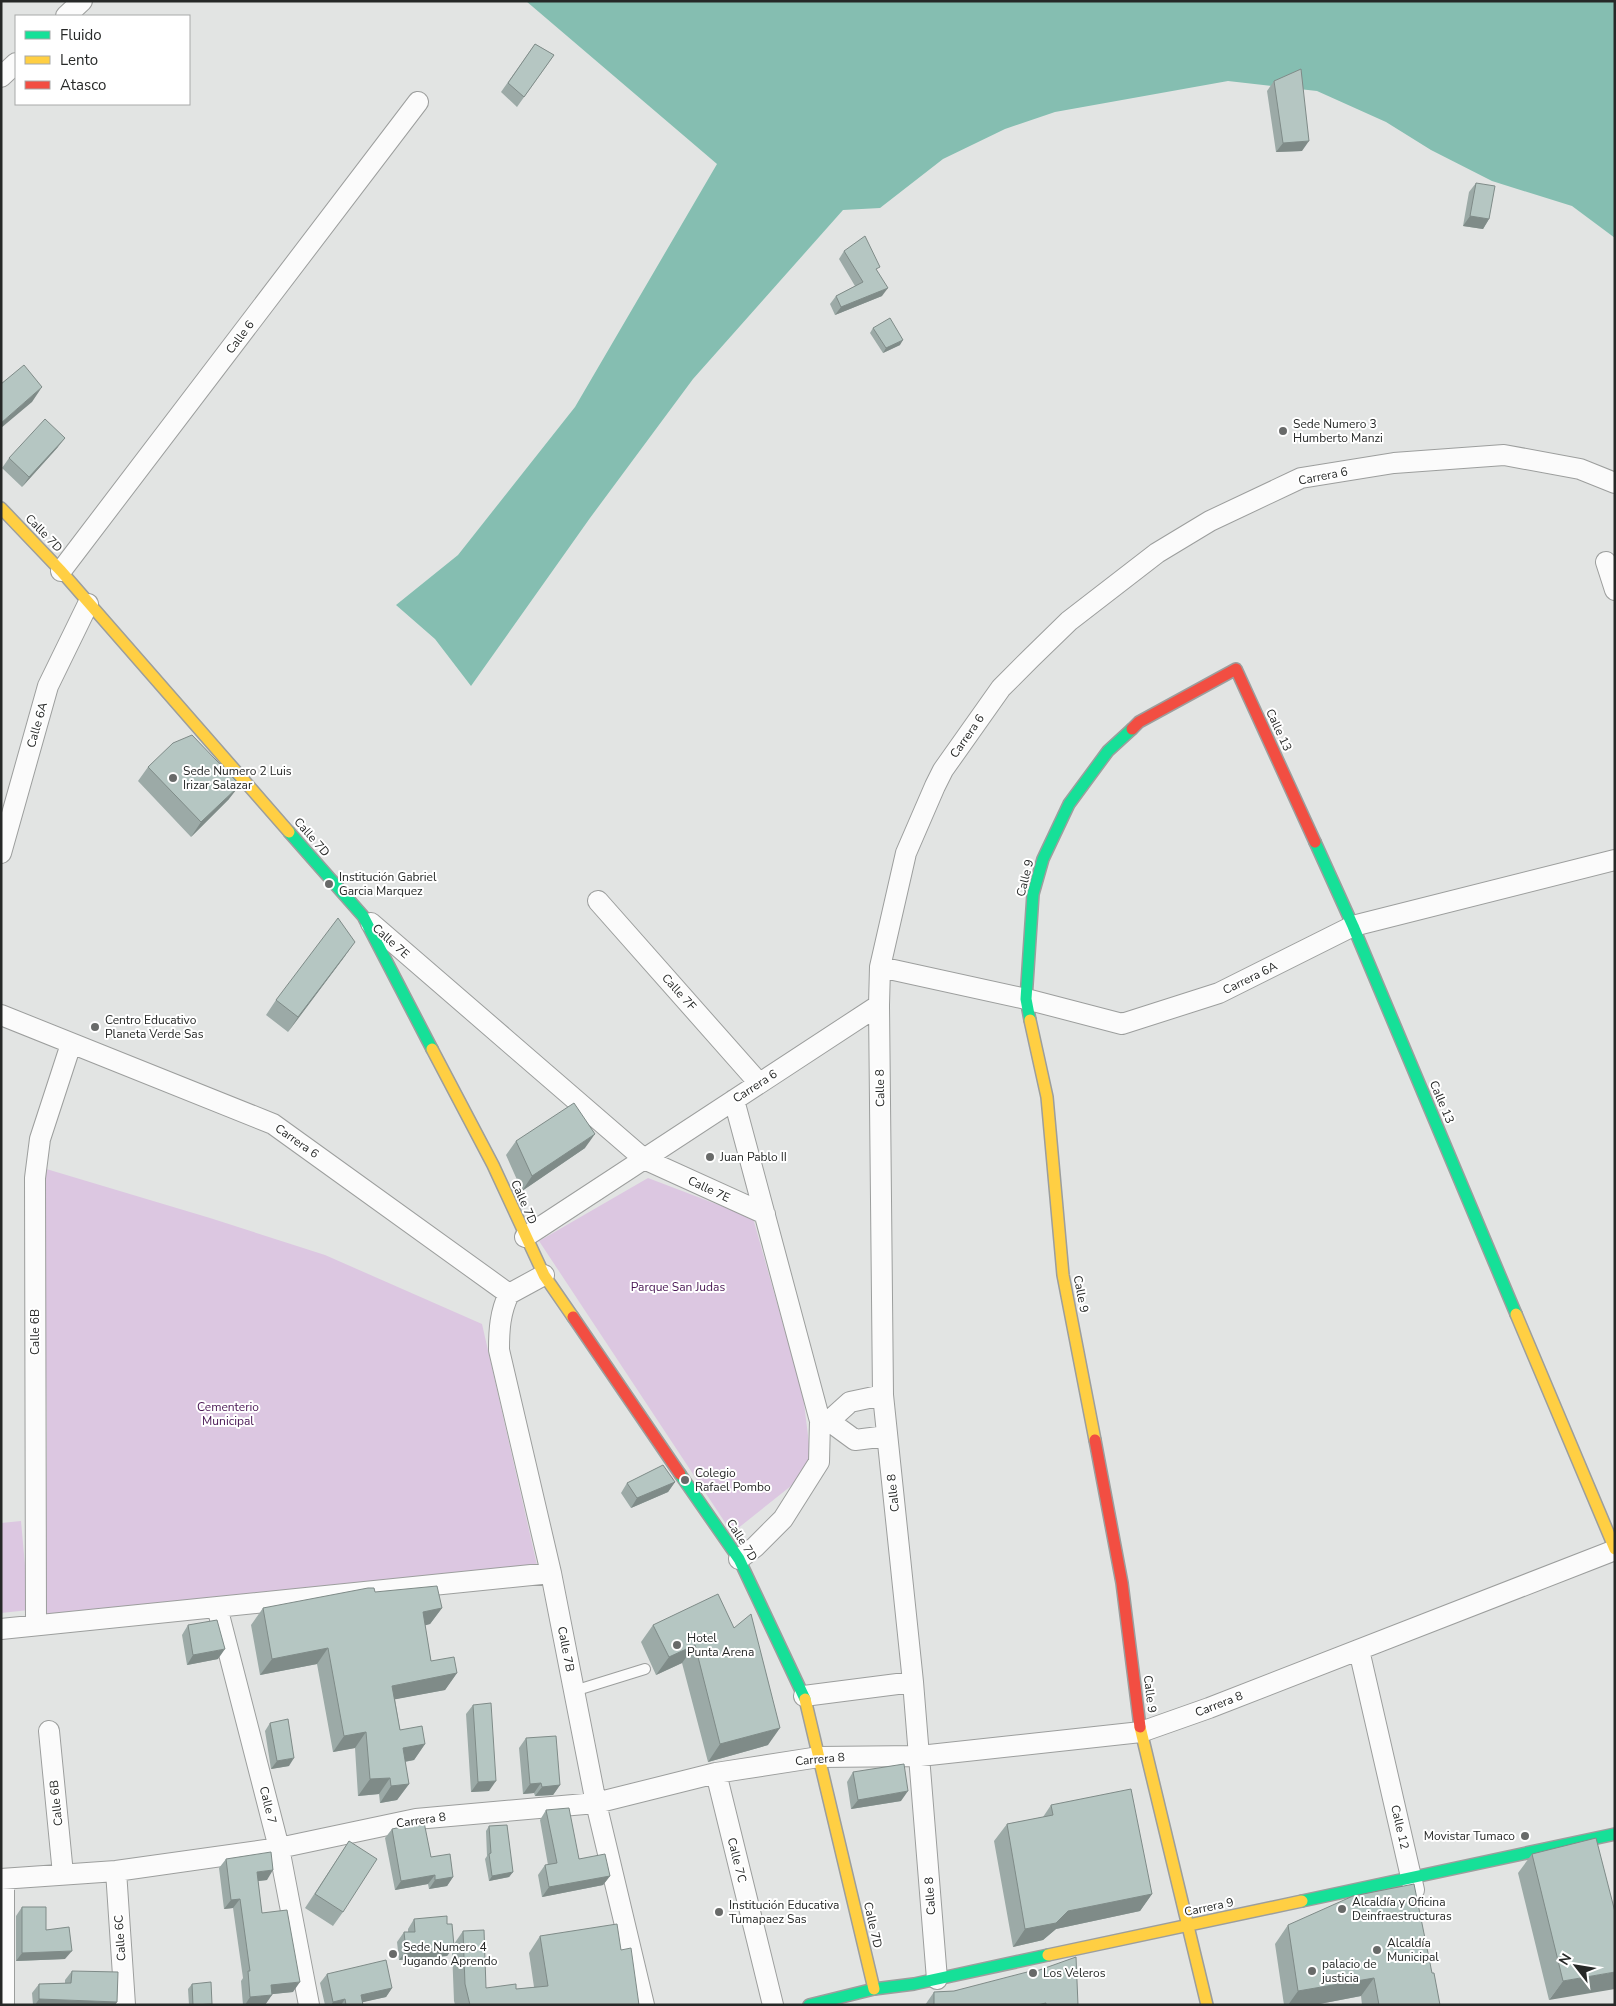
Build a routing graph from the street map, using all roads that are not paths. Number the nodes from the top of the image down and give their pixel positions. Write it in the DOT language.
graph roads {
  1 [pos="82,1"];
  2 [pos="67,15"];
  3 [pos="15,63"];
  4 [pos="1,76"];
  5 [pos="418,102"];
  6 [pos="1615,483"];
  7 [pos="1,508"];
  8 [pos="1606,562"];
  9 [pos="61,571"];
  10 [pos="1615,590"];
  11 [pos="88,604"];
  12 [pos="1236,668"];
  13 [pos="1,853"];
  14 [pos="1615,860"];
  15 [pos="598,901"];
  16 [pos="363,916"];
  17 [pos="1353,926"];
  18 [pos="880,966"];
  19 [pos="1026,999"];
  20 [pos="879,1005"];
  21 [pos="1,1015"];
  22 [pos="71,1044"];
  23 [pos="759,1083"];
  24 [pos="734,1100"];
  25 [pos="644,1159"];
  26 [pos="765,1214"];
  27 [pos="525,1237"];
  28 [pos="544,1275"];
  29 [pos="510,1294"];
  30 [pos="882,1395"];
  31 [pos="824,1421"];
  32 [pos="886,1436"];
  33 [pos="1615,1549"];
  34 [pos="740,1559"];
  35 [pos="551,1573"];
  36 [pos="217,1607"];
  37 [pos="36,1625"];
  38 [pos="1,1629"];
  39 [pos="1359,1650"];
  40 [pos="645,1669"];
  41 [pos="913,1682"];
  42 [pos="574,1691"];
  43 [pos="804,1696"];
  44 [pos="49,1731"];
  45 [pos="1141,1732"];
  46 [pos="920,1756"];
  47 [pos="818,1757"];
  48 [pos="716,1773"];
  49 [pos="596,1803"];
  50 [pos="1615,1834"];
  51 [pos="279,1848"];
  52 [pos="116,1871"];
  53 [pos="63,1874"];
  54 [pos="1411,1878"];
  55 [pos="2,1879"];
  56 [pos="1417,1907"];
  57 [pos="1186,1926"];
  58 [pos="937,1978"];
  59 [pos="914,1984"];
  60 [pos="874,1989"];
  61 [pos="911,1998"];
  62 [pos="4,2005"];
  63 [pos="125,2005"];
  64 [pos="309,2005"];
  65 [pos="644,2005"];
  66 [pos="773,2005"];
  67 [pos="810,2005"];
  68 [pos="1207,2005"];
  1 -- 2 [label="street"];
  3 -- 4 [label="street"];
  5 -- 9 [label="street, Calle 6"];
  6 -- 18 [label="street, Carrera 6"];
  7 -- 9 [label="main road, Calle 7D"];
  8 -- 10 [label="street"];
  9 -- 11 [label="main road, Calle 7D"];
  11 -- 13 [label="street, Calle 6A"];
  11 -- 16 [label="main road, Calle 7D"];
  12 -- 17 [label="main road, Calle 13"];
  12 -- 19 [label="main road, Calle 9"];
  14 -- 17 [label="street, Carrera 6A"];
  15 -- 23 [label="street, Calle 7F"];
  16 -- 25 [label="street, Calle 7E"];
  16 -- 27 [label="main road, Calle 7D"];
  17 -- 19 [label="street, Carrera 6A"];
  17 -- 33 [label="main road, Calle 13"];
  18 -- 19 [label="street, Carrera 6A"];
  18 -- 20 [label="street, Carrera 6"];
  19 -- 45 [label="main road, Calle 9"];
  20 -- 23 [label="street, Carrera 6"];
  20 -- 30 [label="street, Calle 8"];
  21 -- 22 [label="street, Carrera 6"];
  22 -- 29 [label="street, Carrera 6"];
  22 -- 37 [label="street, Calle 6B"];
  23 -- 24 [label="street, Carrera 6"];
  24 -- 25 [label="street, Carrera 6"];
  24 -- 26 [label="street"];
  25 -- 26 [label="street, Calle 7E"];
  25 -- 27 [label="street, Carrera 6"];
  26 -- 31 [label="street"];
  27 -- 28 [label="main road, Calle 7D"];
  28 -- 29 [label="street"];
  28 -- 34 [label="main road, Calle 7D"];
  29 -- 35 [label="street, Calle 7B"];
  30 -- 31 [label="street"];
  30 -- 32 [label="street, Calle 8"];
  31 -- 32 [label="street"];
  31 -- 34 [label="street"];
  32 -- 41 [label="street, Calle 8"];
  33 -- 39 [label="street, Carrera 8"];
  34 -- 43 [label="main road, Calle 7D"];
  35 -- 36 [label="street"];
  35 -- 42 [label="street, Calle 7B"];
  36 -- 37 [label="street"];
  36 -- 51 [label="street, Calle 7"];
  37 -- 38 [label="street"];
  39 -- 45 [label="street, Carrera 8"];
  39 -- 54 [label="street, Calle 12"];
  40 -- 42 [label="lane"];
  41 -- 43 [label="street"];
  41 -- 46 [label="street, Calle 8"];
  42 -- 49 [label="street, Calle 7B"];
  43 -- 47 [label="main road, Calle 7D"];
  44 -- 53 [label="street, Calle 6B"];
  45 -- 46 [label="street, Carrera 8"];
  45 -- 57 [label="main road, Calle 9"];
  46 -- 47 [label="street, Carrera 8"];
  46 -- 58 [label="street, Calle 8"];
  47 -- 48 [label="street, Carrera 8"];
  47 -- 60 [label="main road, Calle 7D"];
  48 -- 49 [label="street, Carrera 8"];
  48 -- 66 [label="street, Calle 7C"];
  49 -- 51 [label="street, Carrera 8"];
  49 -- 65 [label="street, Calle 7B"];
  50 -- 54 [label="main road, Carrera 9"];
  51 -- 52 [label="street, Carrera 8"];
  51 -- 64 [label="street, Calle 7"];
  52 -- 53 [label="street, Carrera 8"];
  52 -- 63 [label="street, Calle 6C"];
  53 -- 55 [label="street, Carrera 8"];
  54 -- 56 [label="street, Calle 12"];
  54 -- 57 [label="main road, Carrera 9"];
  55 -- 62 [label="street"];
  57 -- 58 [label="main road, Carrera 9"];
  57 -- 68 [label="main road, Calle 9"];
  58 -- 59 [label="main road, Carrera 9"];
  59 -- 60 [label="main road, Carrera 9"];
  59 -- 61 [label="main road"];
  60 -- 67 [label="main road, Carrera 9"];
}
